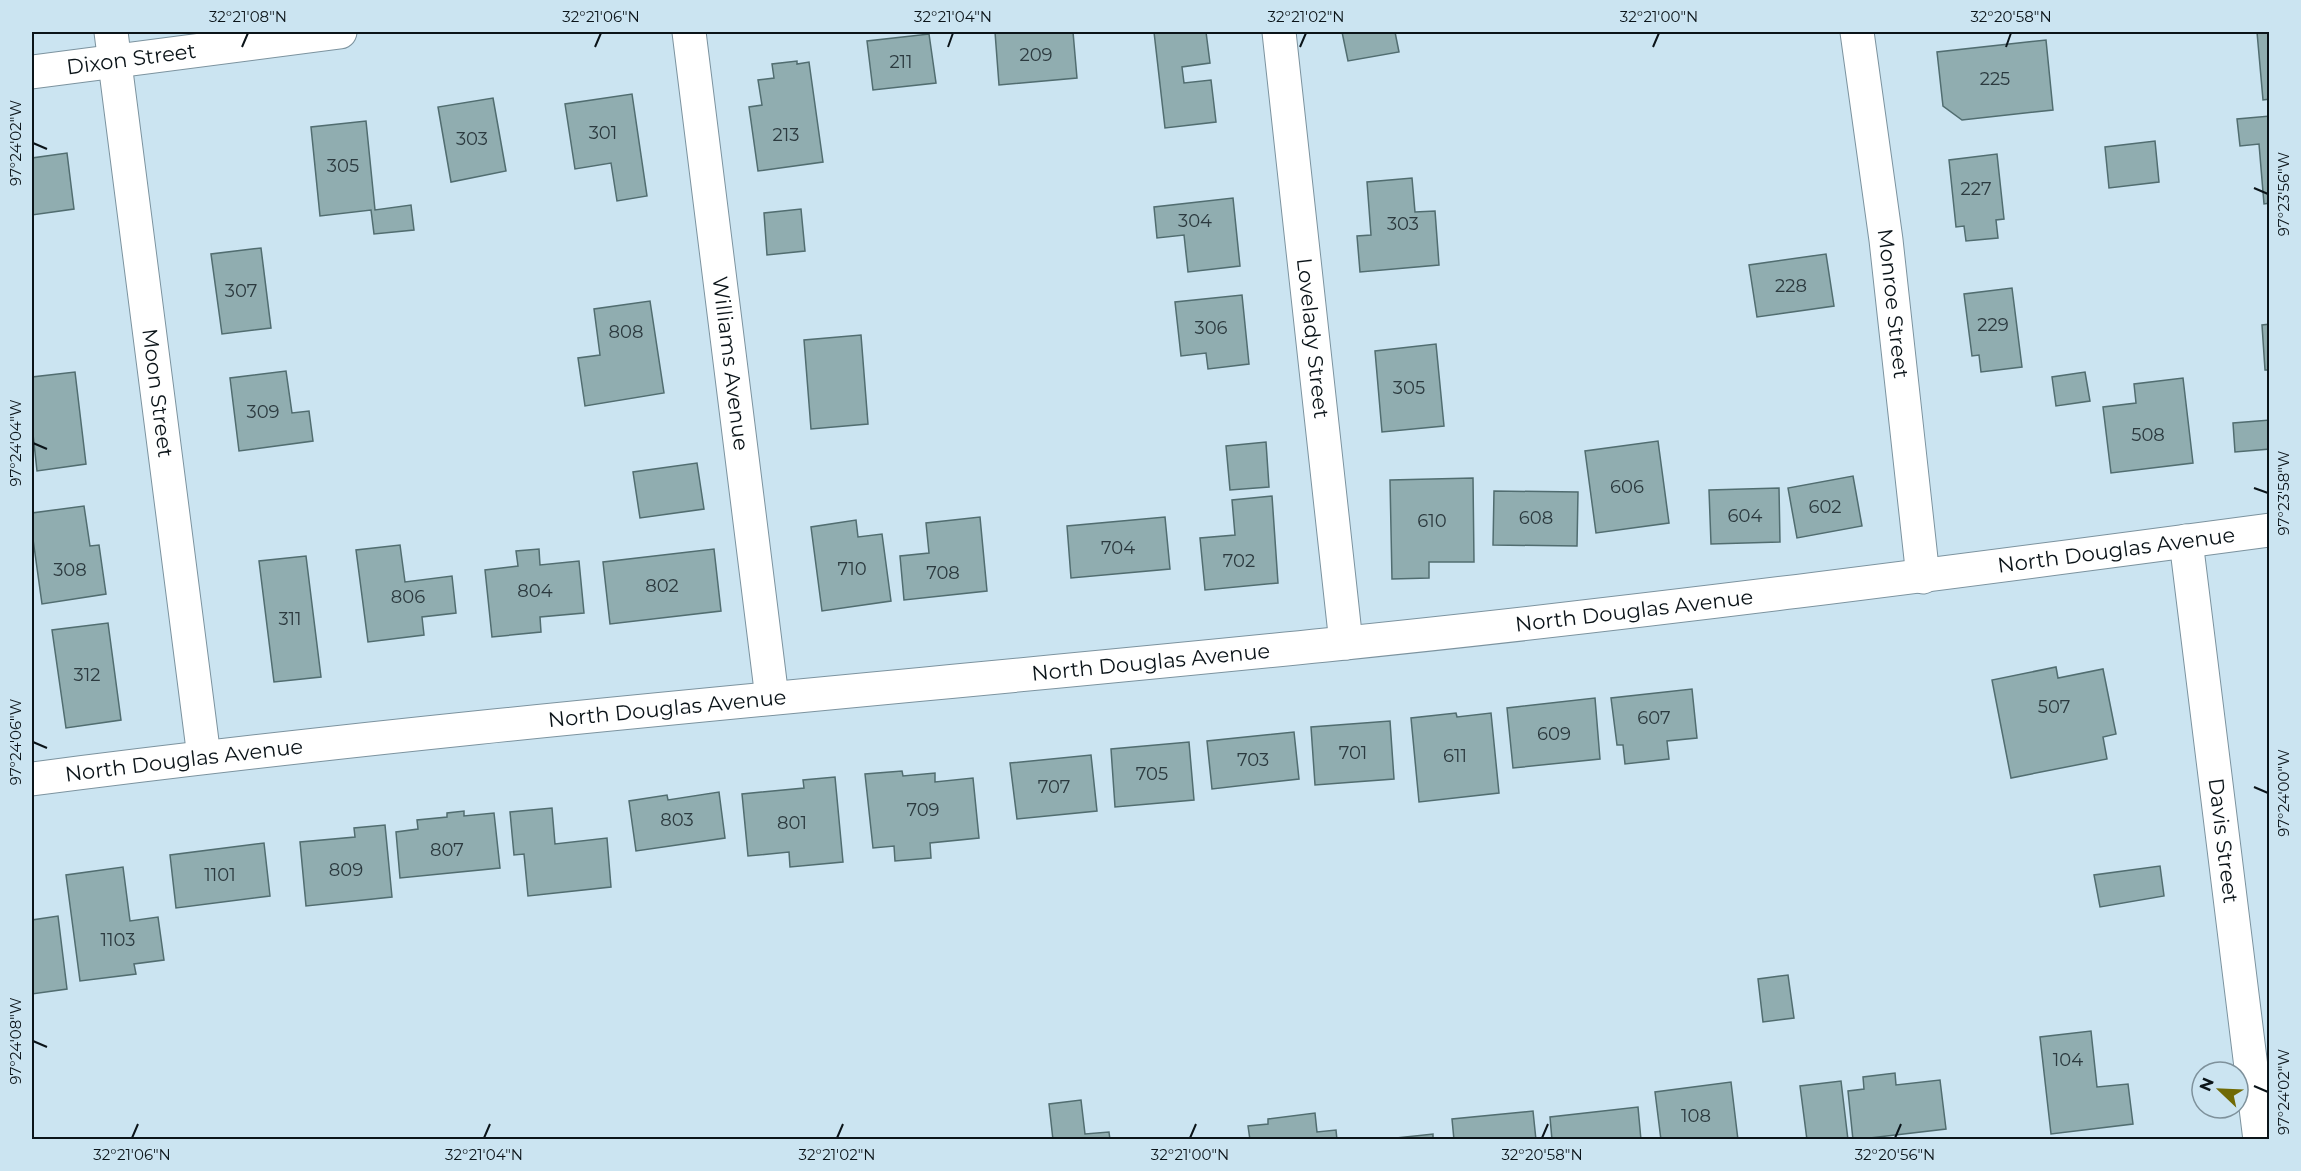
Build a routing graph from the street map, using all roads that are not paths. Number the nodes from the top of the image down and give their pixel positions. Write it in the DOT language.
graph roads {
  1 [pos="340,32"];
  2 [pos="689,32"];
  3 [pos="1279,32"];
  4 [pos="1857,32"];
  5 [pos="112,47"];
  6 [pos="32,72"];
  7 [pos="2270,530"];
  8 [pos="2186,541"];
  9 [pos="1923,577"];
  10 [pos="1347,643"];
  11 [pos="772,698"];
  12 [pos="204,757"];
  13 [pos="32,779"];
  14 [pos="2260,1140"];
  1 -- 5 [label="street, Dixon Street"];
  2 -- 11 [label="street, Williams Avenue"];
  3 -- 10 [label="street, Lovelady Street"];
  4 -- 9 [label="street, Monroe Street"];
  5 -- 6 [label="street, Dixon Street"];
  5 -- 12 [label="street, Moon Street"];
  7 -- 8 [label="street, North Douglas Avenue"];
  8 -- 9 [label="street, North Douglas Avenue"];
  8 -- 14 [label="street, Davis Street"];
  9 -- 10 [label="street, North Douglas Avenue"];
  10 -- 11 [label="street, North Douglas Avenue"];
  11 -- 12 [label="street, North Douglas Avenue"];
  12 -- 13 [label="street, North Douglas Avenue"];
}
